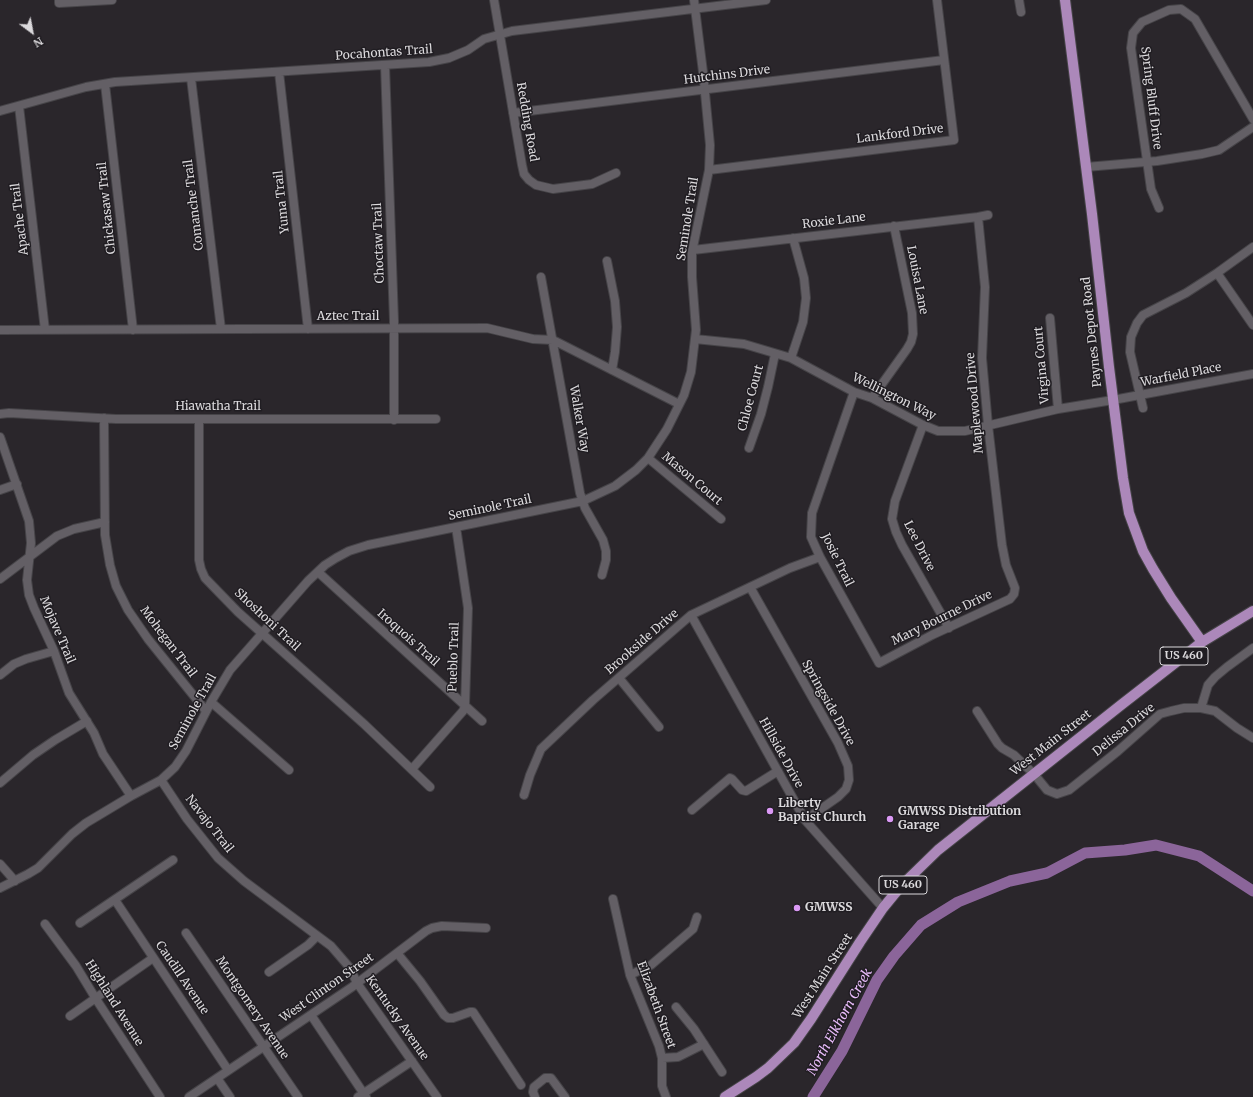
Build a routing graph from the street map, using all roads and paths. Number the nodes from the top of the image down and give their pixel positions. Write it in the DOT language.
graph roads {
  1 [pos="59,0"];
  2 [pos="112,0"];
  3 [pos="494,0"];
  4 [pos="766,0"];
  5 [pos="937,0"];
  6 [pos="1019,0"];
  7 [pos="1065,0"];
  8 [pos="695,4"];
  9 [pos="1021,12"];
  10 [pos="500,34"];
  11 [pos="944,60"];
  12 [pos="385,65"];
  13 [pos="279,72"];
  14 [pos="191,78"];
  15 [pos="105,84"];
  16 [pos="705,90"];
  17 [pos="19,106"];
  18 [pos="0,111"];
  19 [pos="513,113"];
  20 [pos="1253,119"];
  21 [pos="1253,126"];
  22 [pos="1147,162"];
  23 [pos="1086,167"];
  24 [pos="708,170"];
  25 [pos="616,173"];
  26 [pos="1159,208"];
  27 [pos="988,215"];
  28 [pos="978,217"];
  29 [pos="894,226"];
  30 [pos="793,238"];
  31 [pos="1253,247"];
  32 [pos="693,250"];
  33 [pos="607,261"];
  34 [pos="1217,273"];
  35 [pos="541,277"];
  36 [pos="1050,318"];
  37 [pos="1253,325"];
  38 [pos="394,328"];
  39 [pos="221,329"];
  40 [pos="308,329"];
  41 [pos="0,330"];
  42 [pos="45,330"];
  43 [pos="132,330"];
  44 [pos="695,339"];
  45 [pos="553,340"];
  46 [pos="775,354"];
  47 [pos="791,358"];
  48 [pos="612,370"];
  49 [pos="1253,374"];
  50 [pos="854,392"];
  51 [pos="1140,396"];
  52 [pos="872,398"];
  53 [pos="1113,400"];
  54 [pos="679,404"];
  55 [pos="1142,408"];
  56 [pos="1058,409"];
  57 [pos="0,414"];
  58 [pos="104,418"];
  59 [pos="199,419"];
  60 [pos="436,419"];
  61 [pos="394,420"];
  62 [pos="923,425"];
  63 [pos="988,425"];
  64 [pos="0,437"];
  65 [pos="750,448"];
  66 [pos="648,458"];
  67 [pos="17,484"];
  68 [pos="0,490"];
  69 [pos="582,501"];
  70 [pos="721,519"];
  71 [pos="105,522"];
  72 [pos="456,527"];
  73 [pos="30,557"];
  74 [pos="820,557"];
  75 [pos="318,572"];
  76 [pos="602,576"];
  77 [pos="0,579"];
  78 [pos="750,587"];
  79 [pos="1014,594"];
  80 [pos="1253,611"];
  81 [pos="691,615"];
  82 [pos="949,628"];
  83 [pos="262,633"];
  84 [pos="1202,642"];
  85 [pos="1253,648"];
  86 [pos="54,651"];
  87 [pos="879,663"];
  88 [pos="0,675"];
  89 [pos="619,678"];
  90 [pos="211,702"];
  91 [pos="465,706"];
  92 [pos="1201,708"];
  93 [pos="206,711"];
  94 [pos="977,711"];
  95 [pos="87,721"];
  96 [pos="482,721"];
  97 [pos="659,727"];
  98 [pos="1253,738"];
  99 [pos="412,769"];
  100 [pos="289,770"];
  101 [pos="778,771"];
  102 [pos="1034,774"];
  103 [pos="161,780"];
  104 [pos="0,783"];
  105 [pos="430,787"];
  106 [pos="524,795"];
  107 [pos="131,796"];
  108 [pos="692,810"];
  109 [pos="805,820"];
  110 [pos="172,860"];
  111 [pos="0,864"];
  112 [pos="15,881"];
  113 [pos="0,888"];
  114 [pos="613,899"];
  115 [pos="115,900"];
  116 [pos="883,908"];
  117 [pos="281,909"];
  118 [pos="697,917"];
  119 [pos="80,923"];
  120 [pos="44,924"];
  121 [pos="486,928"];
  122 [pos="186,933"];
  123 [pos="317,936"];
  124 [pos="397,953"];
  125 [pos="153,958"];
  126 [pos="269,972"];
  127 [pos="630,975"];
  128 [pos="357,983"];
  129 [pos="96,999"];
  130 [pos="676,1007"];
  131 [pos="311,1015"];
  132 [pos="70,1016"];
  133 [pos="704,1044"];
  134 [pos="264,1047"];
  135 [pos="662,1058"];
  136 [pos="412,1061"];
  137 [pos="228,1070"];
  138 [pos="722,1072"];
  139 [pos="217,1078"];
  140 [pos="521,1085"];
  141 [pos="363,1096"];
  142 [pos="160,1097"];
  143 [pos="189,1097"];
  144 [pos="230,1097"];
  145 [pos="298,1097"];
  146 [pos="437,1097"];
  147 [pos="535,1097"];
  148 [pos="565,1097"];
  149 [pos="666,1097"];
  150 [pos="725,1097"];
  1 -- 2 [label="street"];
  3 -- 10 [label="street, Redding Road"];
  4 -- 8 [label="street, Pocahontas Trail"];
  5 -- 11 [label="street, Lankford Drive"];
  6 -- 9 [label="street"];
  7 -- 23 [label="main road, Paynes Depot Road"];
  8 -- 10 [label="street, Pocahontas Trail"];
  8 -- 16 [label="street, Seminole Trail"];
  10 -- 12 [label="street, Pocahontas Trail"];
  10 -- 19 [label="street, Redding Road"];
  11 -- 16 [label="street, Hutchins Drive"];
  11 -- 24 [label="street, Lankford Drive"];
  12 -- 13 [label="street, Pocahontas Trail"];
  12 -- 38 [label="street, Choctaw Trail"];
  13 -- 14 [label="street, Pocahontas Trail"];
  13 -- 40 [label="street, Yuma Trail"];
  14 -- 15 [label="street, Pocahontas Trail"];
  14 -- 39 [label="street, Comanche Trail"];
  15 -- 17 [label="street, Pocahontas Trail"];
  15 -- 43 [label="street, Chickasaw Trail"];
  16 -- 19 [label="street, Hutchins Drive"];
  16 -- 24 [label="street, Seminole Trail"];
  17 -- 18 [label="street, Pocahontas Trail"];
  17 -- 42 [label="street, Apache Trail"];
  19 -- 25 [label="street, Redding Road"];
  20 -- 22 [label="street, Spring Bluff Drive"];
  21 -- 22 [label="street"];
  22 -- 23 [label="street"];
  22 -- 26 [label="street, Spring Bluff Drive"];
  23 -- 53 [label="main road, Paynes Depot Road"];
  24 -- 32 [label="street, Seminole Trail"];
  27 -- 28 [label="street"];
  28 -- 29 [label="street, Roxie Lane"];
  28 -- 63 [label="street, Maplewood Drive"];
  29 -- 30 [label="street, Roxie Lane"];
  29 -- 52 [label="street, Louisa Lane"];
  30 -- 32 [label="street, Roxie Lane"];
  30 -- 47 [label="street"];
  31 -- 34 [label="street"];
  32 -- 44 [label="street, Seminole Trail"];
  33 -- 48 [label="street"];
  34 -- 37 [label="street"];
  34 -- 51 [label="street"];
  35 -- 45 [label="street, Walker Way"];
  36 -- 56 [label="street, Virgina Court"];
  38 -- 40 [label="street, Aztec Trail"];
  38 -- 45 [label="street, Aztec Trail"];
  38 -- 61 [label="street, Choctaw Trail"];
  39 -- 40 [label="street, Aztec Trail"];
  39 -- 43 [label="street, Aztec Trail"];
  41 -- 42 [label="street, Aztec Trail"];
  42 -- 43 [label="street, Aztec Trail"];
  44 -- 46 [label="street, Wellington Way"];
  44 -- 54 [label="street, Seminole Trail"];
  45 -- 48 [label="street, Aztec Trail"];
  45 -- 69 [label="street, Walker Way"];
  46 -- 47 [label="street, Wellington Way"];
  46 -- 65 [label="street, Chloe Court"];
  47 -- 50 [label="street, Wellington Way"];
  48 -- 54 [label="street, Aztec Trail"];
  49 -- 51 [label="street, Warfield Place"];
  50 -- 52 [label="street, Wellington Way"];
  50 -- 74 [label="street, Josie Trail"];
  51 -- 53 [label="street, Warfield Place"];
  51 -- 55 [label="street"];
  52 -- 62 [label="street, Wellington Way"];
  53 -- 56 [label="street, Wellington Way"];
  53 -- 84 [label="main road, Paynes Depot Road"];
  54 -- 66 [label="street, Seminole Trail"];
  56 -- 63 [label="street, Wellington Way"];
  57 -- 58 [label="street, Hiawatha Trail"];
  58 -- 59 [label="street, Hiawatha Trail"];
  58 -- 71 [label="street, Mohegan Trail"];
  59 -- 61 [label="street, Hiawatha Trail"];
  59 -- 83 [label="street, Shoshoni Trail"];
  60 -- 61 [label="street, Hiawatha Trail"];
  62 -- 63 [label="street, Wellington Way"];
  62 -- 82 [label="street, Lee Drive"];
  63 -- 79 [label="street, Maplewood Drive"];
  64 -- 67 [label="street, Mojave Trail"];
  66 -- 69 [label="street, Seminole Trail"];
  66 -- 70 [label="street, Mason Court"];
  67 -- 68 [label="street"];
  67 -- 73 [label="street, Mojave Trail"];
  69 -- 72 [label="street, Seminole Trail"];
  69 -- 76 [label="street, Walker Way"];
  71 -- 73 [label="street"];
  71 -- 93 [label="street, Mohegan Trail"];
  72 -- 75 [label="street, Seminole Trail"];
  72 -- 91 [label="street, Pueblo Trail"];
  73 -- 77 [label="street"];
  73 -- 86 [label="street, Mojave Trail"];
  74 -- 78 [label="street, Brookside Drive"];
  74 -- 87 [label="street, Josie Trail"];
  75 -- 83 [label="street, Seminole Trail"];
  75 -- 91 [label="street, Iroquois Trail"];
  78 -- 81 [label="street, Brookside Drive"];
  78 -- 109 [label="street, Springside Drive"];
  79 -- 82 [label="street, Mary Bourne Drive"];
  80 -- 84 [label="main road, US 460"];
  81 -- 89 [label="street, Brookside Drive"];
  81 -- 101 [label="street, Hillside Drive"];
  82 -- 87 [label="street, Mary Bourne Drive"];
  83 -- 90 [label="street, Seminole Trail"];
  83 -- 99 [label="street, Shoshoni Trail"];
  84 -- 102 [label="main road, West Main Street / US 460"];
  85 -- 92 [label="street"];
  86 -- 88 [label="street"];
  86 -- 95 [label="street, Mojave Trail"];
  89 -- 97 [label="street"];
  89 -- 106 [label="street, Brookside Drive"];
  90 -- 93 [label="street, Seminole Trail"];
  90 -- 100 [label="street"];
  91 -- 96 [label="street, Iroquois Trail"];
  91 -- 99 [label="street, Pueblo Trail"];
  92 -- 98 [label="street, Delissa Drive"];
  92 -- 102 [label="street, Delissa Drive"];
  93 -- 103 [label="street, Seminole Trail"];
  94 -- 102 [label="street"];
  95 -- 104 [label="street"];
  95 -- 107 [label="street, Mojave Trail"];
  99 -- 105 [label="street, Shoshoni Trail"];
  101 -- 108 [label="street"];
  101 -- 109 [label="street, Hillside Drive"];
  102 -- 116 [label="main road, West Main Street / US 460"];
  103 -- 107 [label="street, Seminole Trail"];
  103 -- 117 [label="street, Navajo Trail"];
  107 -- 112 [label="street, Seminole Trail"];
  109 -- 116 [label="street, Hillside Drive"];
  110 -- 115 [label="street"];
  111 -- 112 [label="street"];
  112 -- 113 [label="street, Seminole Trail"];
  114 -- 127 [label="street, Elizabeth Street"];
  115 -- 119 [label="street"];
  115 -- 125 [label="street, Caudill Avenue"];
  116 -- 150 [label="main road, West Main Street / US 460"];
  117 -- 123 [label="street, Kentucky Avenue"];
  118 -- 127 [label="street"];
  120 -- 129 [label="street, Highland Avenue"];
  121 -- 124 [label="street, West Clinton Street"];
  122 -- 134 [label="street, Montgomery Avenue"];
  123 -- 126 [label="street"];
  123 -- 128 [label="street, Kentucky Avenue"];
  124 -- 128 [label="street, West Clinton Street"];
  124 -- 140 [label="street"];
  125 -- 129 [label="street"];
  125 -- 137 [label="street, Caudill Avenue"];
  127 -- 135 [label="street, Elizabeth Street"];
  128 -- 131 [label="street, West Clinton Street"];
  128 -- 136 [label="street, Kentucky Avenue"];
  129 -- 132 [label="street"];
  129 -- 142 [label="street, Highland Avenue"];
  130 -- 133 [label="street"];
  131 -- 134 [label="street, West Clinton Street"];
  131 -- 141 [label="street"];
  133 -- 135 [label="street"];
  133 -- 138 [label="street"];
  134 -- 137 [label="street, West Clinton Street"];
  134 -- 145 [label="street, Montgomery Avenue"];
  135 -- 149 [label="street, Elizabeth Street"];
  136 -- 141 [label="street"];
  136 -- 146 [label="street, Kentucky Avenue"];
  137 -- 139 [label="street, West Clinton Street"];
  139 -- 143 [label="street, West Clinton Street"];
  139 -- 144 [label="street"];
  147 -- 148 [label="street"];
}
